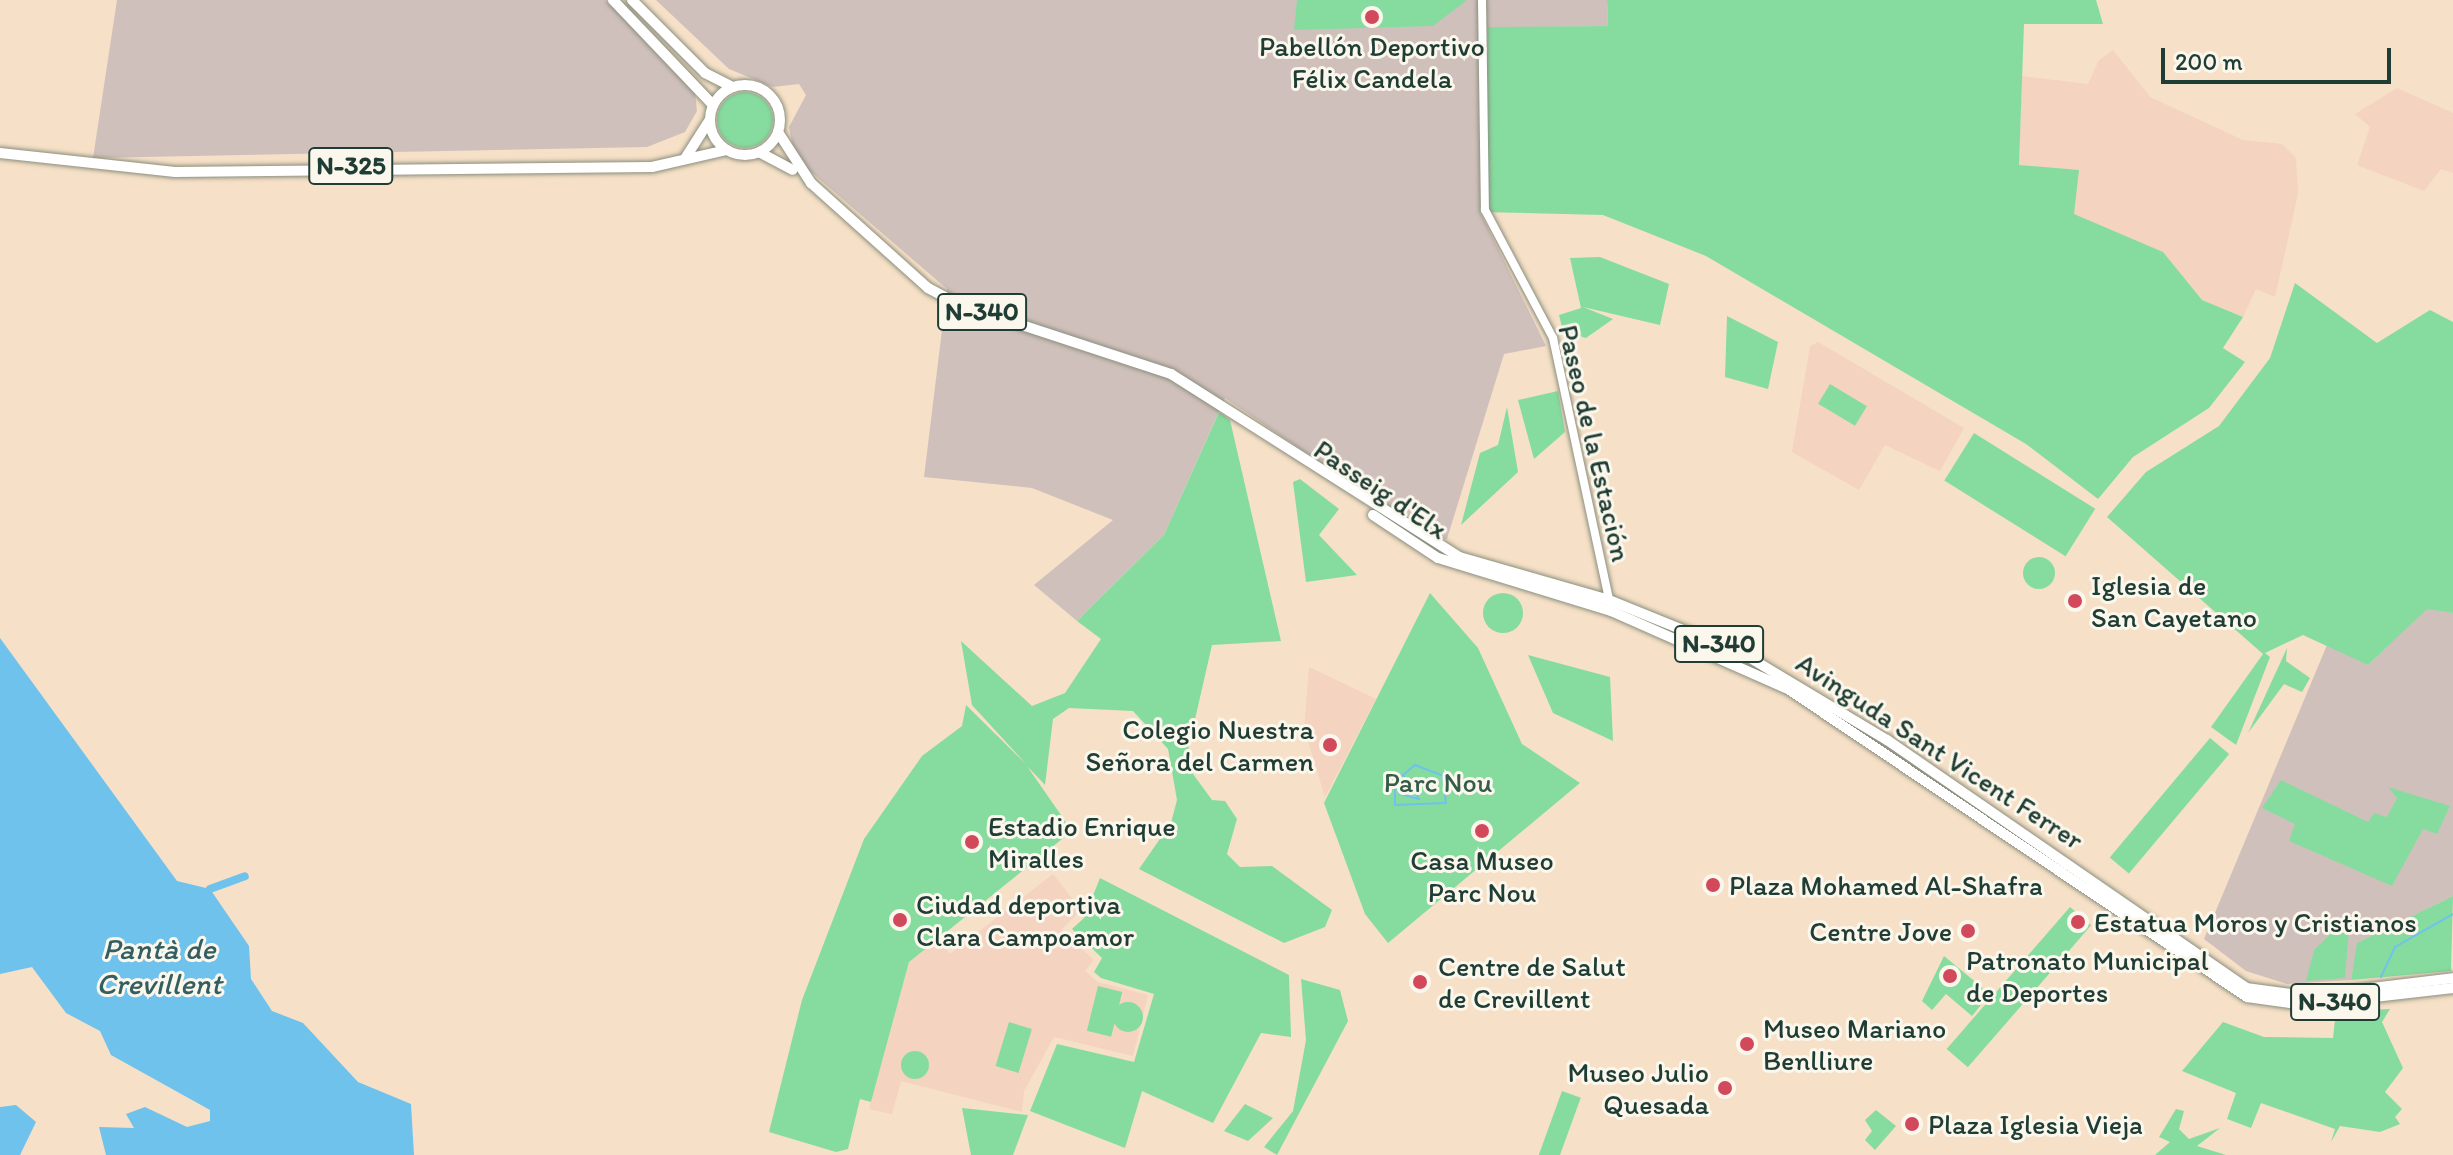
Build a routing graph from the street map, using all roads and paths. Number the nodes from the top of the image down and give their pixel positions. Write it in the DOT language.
graph roads {
  1 [pos="613,0"];
  2 [pos="632,0"];
  3 [pos="1475,0"];
  4 [pos="1482,0"];
  5 [pos="1478,23"];
  6 [pos="733,87"];
  7 [pos="713,105"];
  8 [pos="710,119"];
  9 [pos="778,132"];
  10 [pos="727,150"];
  11 [pos="759,152"];
  12 [pos="0,153"];
  13 [pos="668,164"];
  14 [pos="811,183"];
  15 [pos="1610,606"];
  16 [pos="2453,978"];
  17 [pos="2224,979"];
  18 [pos="2453,988"];
  1 -- 7 [label="highway"];
  2 -- 6 [label="highway, N-340"];
  3 -- 5 [label="street, Paseo de la Estación"];
  4 -- 5 [label="street, Paseo de la Estación"];
  5 -- 15 [label="street, Paseo de la Estación"];
  6 -- 7 [label="highway"];
  6 -- 9 [label="highway, N-340"];
  7 -- 8 [label="highway"];
  8 -- 10 [label="highway"];
  8 -- 13 [label="highway"];
  9 -- 11 [label="highway"];
  9 -- 14 [label="highway, N-340"];
  10 -- 11 [label="highway, N-340"];
  10 -- 13 [label="highway, N-325"];
  11 -- 14 [label="highway, N-340"];
  12 -- 13 [label="highway, N-325"];
  14 -- 15 [label="highway, Passeig d'Elx / N-340"];
  15 -- 17 [label="highway, Avinguda Sant Vicent Ferrer / N-340"];
  16 -- 17 [label="highway, N-340"];
  17 -- 18 [label="highway, N-340"];
}
